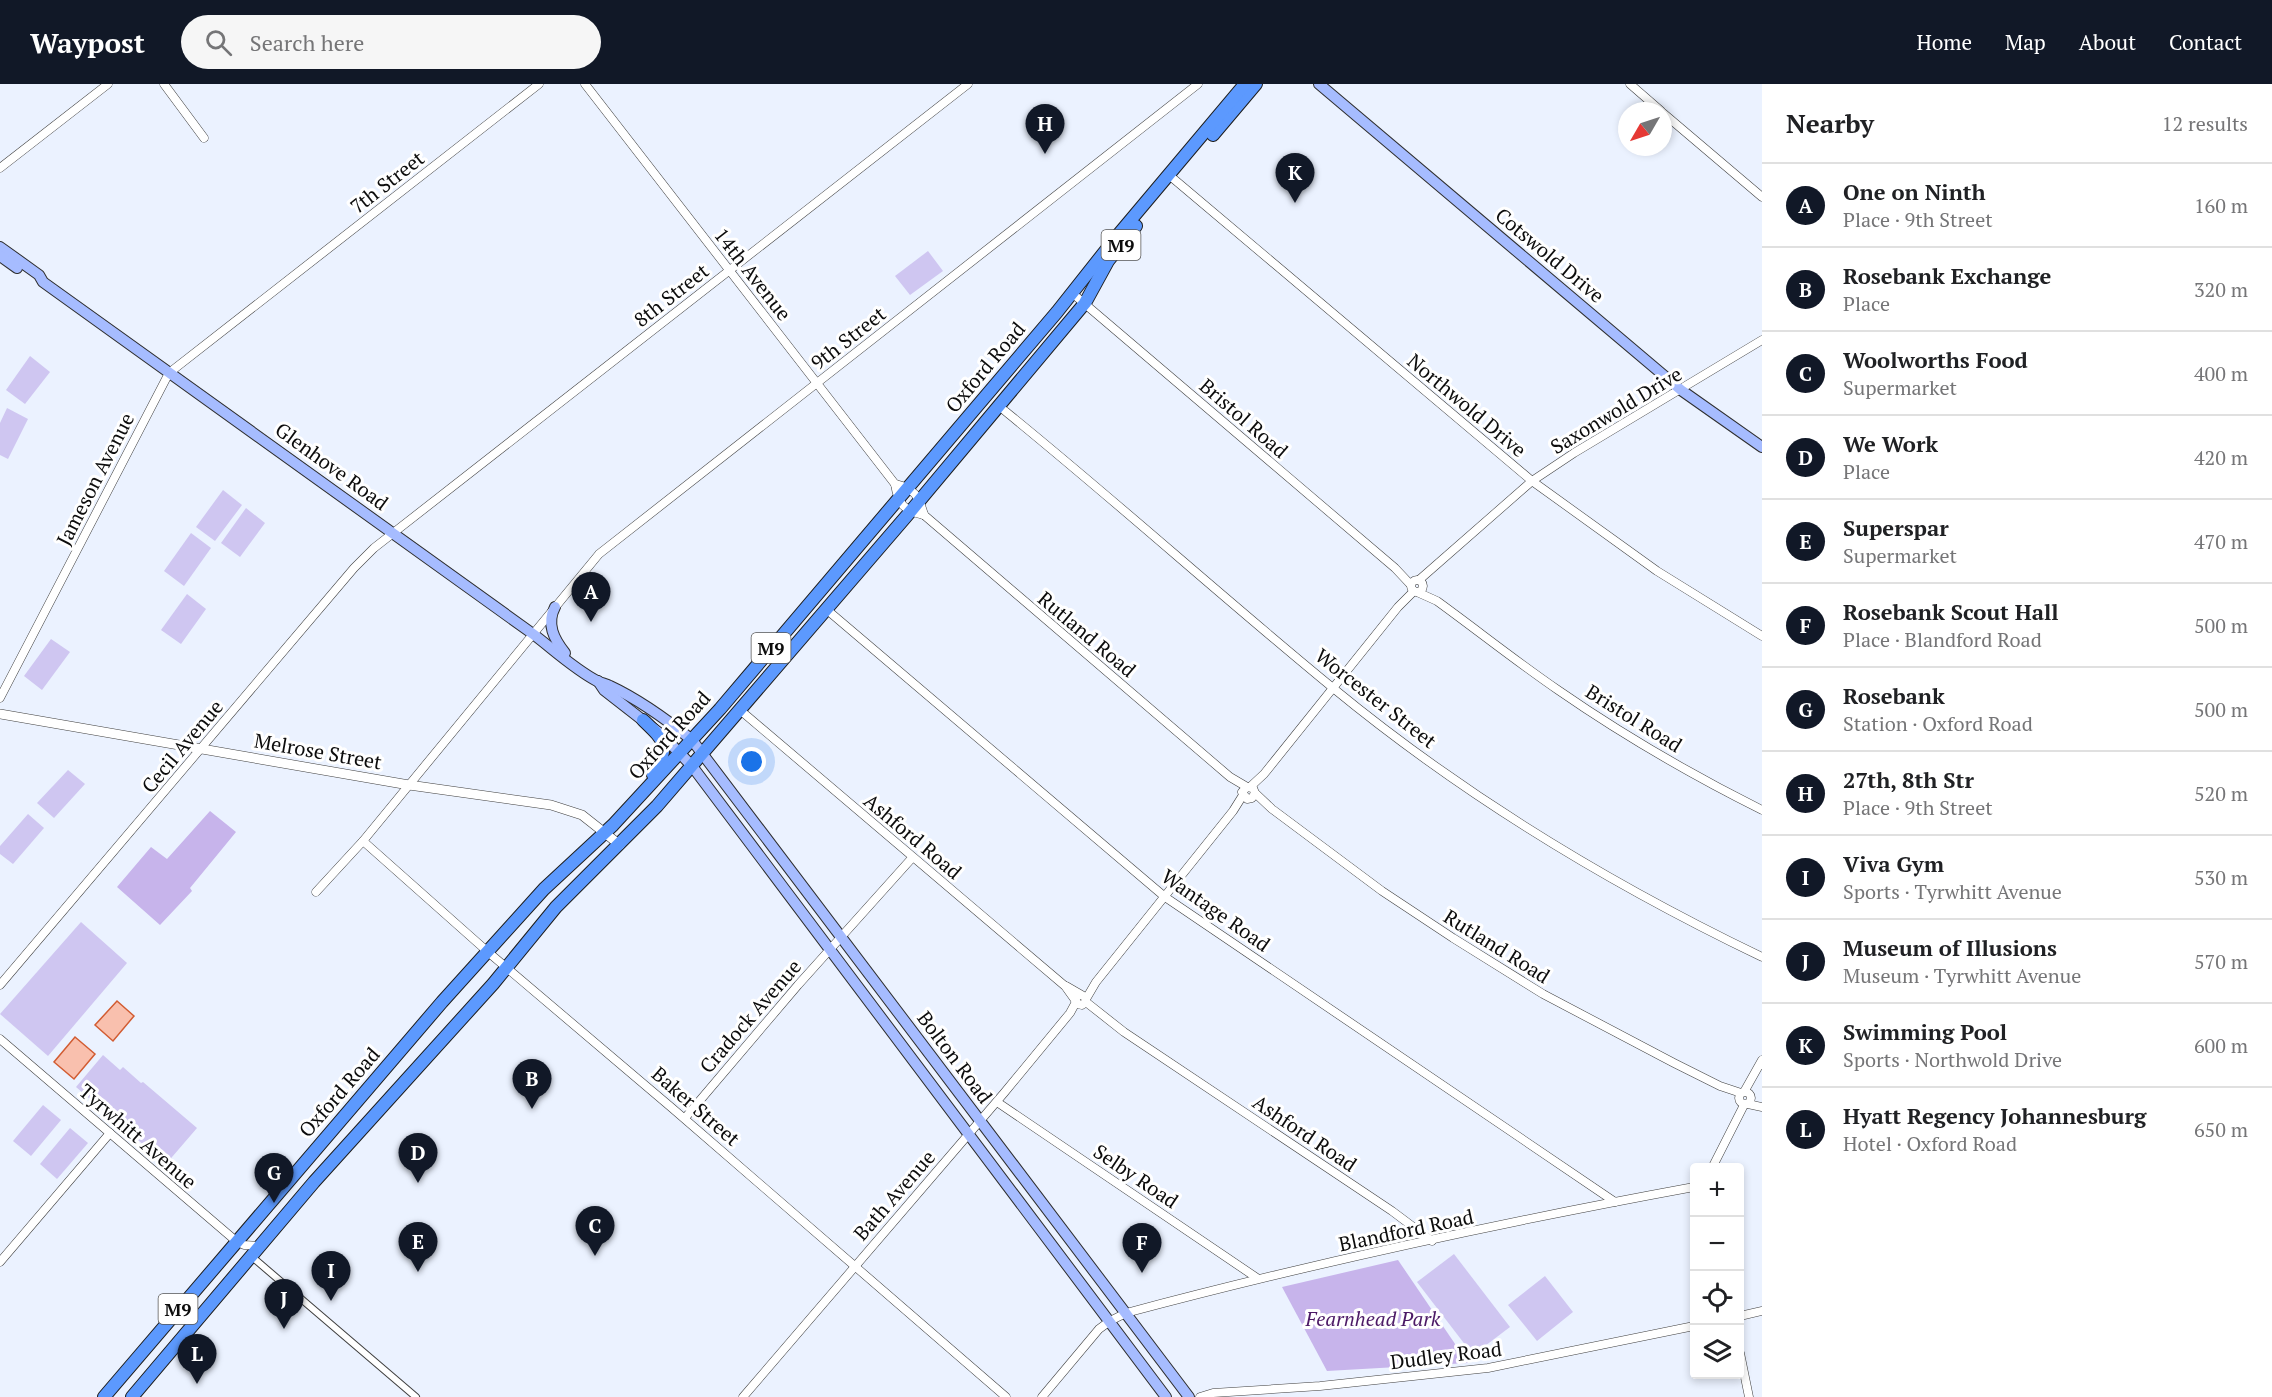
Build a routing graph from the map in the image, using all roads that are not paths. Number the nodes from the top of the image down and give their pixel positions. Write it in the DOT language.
graph roads {
  1 [pos="108,84"];
  2 [pos="164,84"];
  3 [pos="538,84"];
  4 [pos="585,84"];
  5 [pos="969,84"];
  6 [pos="1198,84"];
  7 [pos="1245,84"];
  8 [pos="1256,84"];
  9 [pos="1319,84"];
  10 [pos="1630,84"];
  11 [pos="1651,102"];
  12 [pos="1672,120"];
  13 [pos="204,138"];
  14 [pos="0,168"];
  15 [pos="1172,177"];
  16 [pos="1762,196"];
  17 [pos="0,247"];
  18 [pos="0,256"];
  19 [pos="730,270"];
  20 [pos="43,282"];
  21 [pos="1072,293"];
  22 [pos="1085,303"];
  23 [pos="255,306"];
  24 [pos="1762,340"];
  25 [pos="169,373"];
  26 [pos="817,382"];
  27 [pos="991,390"];
  28 [pos="1681,390"];
  29 [pos="982,400"];
  30 [pos="1001,407"];
  31 [pos="1762,447"];
  32 [pos="1532,481"];
  33 [pos="895,484"];
  34 [pos="908,487"];
  35 [pos="897,498"];
  36 [pos="920,499"];
  37 [pos="910,512"];
  38 [pos="924,514"];
  39 [pos="393,533"];
  40 [pos="1416,586"];
  41 [pos="555,607"];
  42 [pos="826,609"];
  43 [pos="533,634"];
  44 [pos="1762,636"];
  45 [pos="577,667"];
  46 [pos="597,681"];
  47 [pos="1333,688"];
  48 [pos="0,698"];
  49 [pos="740,710"];
  50 [pos="0,714"];
  51 [pos="642,720"];
  52 [pos="692,740"];
  53 [pos="201,748"];
  54 [pos="702,752"];
  55 [pos="681,753"];
  56 [pos="692,766"];
  57 [pos="409,786"];
  58 [pos="1249,793"];
  59 [pos="642,794"];
  60 [pos="1762,810"];
  61 [pos="605,832"];
  62 [pos="363,841"];
  63 [pos="620,845"];
  64 [pos="912,858"];
  65 [pos="316,892"];
  66 [pos="1165,897"];
  67 [pos="841,937"];
  68 [pos="831,948"];
  69 [pos="488,952"];
  70 [pos="1762,957"];
  71 [pos="507,966"];
  72 [pos="0,985"];
  73 [pos="1081,1000"];
  74 [pos="0,1039"];
  75 [pos="1762,1060"];
  76 [pos="1745,1099"];
  77 [pos="997,1102"];
  78 [pos="1762,1106"];
  79 [pos="685,1118"];
  80 [pos="980,1120"];
  81 [pos="110,1133"];
  82 [pos="968,1134"];
  83 [pos="1714,1163"];
  84 [pos="1690,1188"];
  85 [pos="1615,1202"];
  86 [pos="236,1241"];
  87 [pos="1432,1241"];
  88 [pos="255,1251"];
  89 [pos="0,1262"];
  90 [pos="854,1267"];
  91 [pos="1257,1278"];
  92 [pos="1762,1311"];
  93 [pos="1125,1313"];
  94 [pos="1744,1315"];
  95 [pos="1110,1321"];
  96 [pos="1690,1327"];
  97 [pos="1744,1373"];
  98 [pos="104,1397"];
  99 [pos="132,1397"];
  100 [pos="416,1397"];
  101 [pos="743,1397"];
  102 [pos="1006,1397"];
  103 [pos="1042,1397"];
  104 [pos="1167,1397"];
  105 [pos="1188,1397"];
  106 [pos="1200,1397"];
  107 [pos="1749,1397"];
  1 -- 14 [label="street"];
  2 -- 13 [label="street"];
  3 -- 23 [label="street, 7th Street"];
  4 -- 19 [label="street, 14th Avenue"];
  5 -- 19 [label="street, 8th Street"];
  6 -- 26 [label="street, 9th Street"];
  7 -- 15 [label="main road, Oxford Road / M9"];
  8 -- 15 [label="main road, Oxford Road / M9"];
  9 -- 28 [label="main road, Cotswold Drive"];
  10 -- 11 [label="street"];
  12 -- 16 [label="street"];
  15 -- 21 [label="main road, Oxford Road / M9"];
  15 -- 22 [label="main road, Oxford Road / M9"];
  15 -- 32 [label="street, Northwold Drive"];
  17 -- 20 [label="main road, Glenhove Road"];
  18 -- 20 [label="main road, Glenhove Road"];
  19 -- 26 [label="street, 14th Avenue"];
  19 -- 39 [label="street, 8th Street"];
  20 -- 25 [label="main road, Glenhove Road"];
  21 -- 22 [label="street, Bristol Road"];
  21 -- 27 [label="main road, Oxford Road / M9"];
  22 -- 30 [label="main road, Oxford Road / M9"];
  22 -- 40 [label="street, Bristol Road"];
  23 -- 25 [label="street, Jameson Avenue"];
  24 -- 28 [label="street, Saxonwold Drive"];
  25 -- 39 [label="main road, Glenhove Road"];
  25 -- 48 [label="street, Jameson Avenue"];
  26 -- 33 [label="street, 14th Avenue"];
  26 -- 41 [label="street, 9th Street"];
  27 -- 29 [label="main road, Oxford Road / M9"];
  27 -- 30 [label="street"];
  28 -- 31 [label="main road, Cotswold Drive"];
  28 -- 32 [label="street, Saxonwold Drive"];
  29 -- 30 [label="street"];
  29 -- 34 [label="main road, Oxford Road / M9"];
  30 -- 36 [label="main road, Oxford Road / M9"];
  30 -- 47 [label="street, Worcester Street"];
  32 -- 40 [label="street, Saxonwold Drive"];
  32 -- 44 [label="street, Northwold Drive"];
  33 -- 34 [label="street"];
  33 -- 35 [label="street"];
  34 -- 35 [label="main road, Oxford Road / M9"];
  34 -- 36 [label="street"];
  35 -- 37 [label="street"];
  35 -- 52 [label="main road, Oxford Road / M9"];
  36 -- 37 [label="main road, Oxford Road / M9"];
  36 -- 38 [label="street"];
  37 -- 38 [label="street"];
  37 -- 42 [label="main road, Oxford Road / M9"];
  38 -- 58 [label="street, Rutland Road"];
  39 -- 43 [label="main road, Glenhove Road"];
  39 -- 53 [label="street, Cecil Avenue"];
  40 -- 47 [label="street, Saxonwold Drive"];
  40 -- 60 [label="street, Bristol Road"];
  41 -- 43 [label="street, 9th Street"];
  41 -- 45 [label="main road"];
  42 -- 49 [label="main road, Oxford Road / M9"];
  42 -- 66 [label="street, Wantage Road"];
  43 -- 45 [label="main road, Glenhove Road"];
  43 -- 57 [label="street, 9th Street"];
  45 -- 46 [label="main road, Glenhove Road"];
  46 -- 51 [label="main road, Glenhove Road"];
  46 -- 52 [label="main road, Glenhove Road"];
  47 -- 58 [label="street, Saxonwold Drive"];
  47 -- 70 [label="street, Worcester Street"];
  49 -- 54 [label="main road, Oxford Road / M9"];
  49 -- 64 [label="street, Ashford Road"];
  50 -- 53 [label="street, Melrose Street"];
  51 -- 55 [label="main road, Glenhove Road"];
  51 -- 59 [label="main road"];
  52 -- 54 [label="main road, Bolton Road"];
  52 -- 55 [label="main road, Oxford Road / M9"];
  53 -- 57 [label="street, Melrose Street"];
  53 -- 72 [label="street, Cecil Avenue"];
  54 -- 56 [label="main road, Oxford Road / M9"];
  54 -- 67 [label="main road, Bolton Road"];
  55 -- 56 [label="main road, Bolton Road"];
  55 -- 59 [label="main road, Oxford Road / M9"];
  56 -- 63 [label="main road, Oxford Road / M9"];
  56 -- 68 [label="main road, Bolton Road"];
  57 -- 61 [label="street, Melrose Street"];
  57 -- 62 [label="street, 9th Street"];
  58 -- 66 [label="street, Saxonwold Drive"];
  58 -- 76 [label="street, Rutland Road"];
  59 -- 61 [label="main road, Oxford Road / M9"];
  61 -- 63 [label="street, Melrose Street"];
  61 -- 69 [label="main road, Oxford Road / M9"];
  62 -- 65 [label="street, 9th Street"];
  62 -- 69 [label="street, Baker Street"];
  63 -- 71 [label="main road, Oxford Road / M9"];
  64 -- 67 [label="street, Cradock Avenue"];
  64 -- 73 [label="street, Ashford Road"];
  66 -- 73 [label="street, Saxonwold Drive"];
  66 -- 85 [label="street, Wantage Road"];
  67 -- 68 [label="street, Cradock Avenue"];
  67 -- 80 [label="main road, Bolton Road"];
  68 -- 79 [label="street, Cradock Avenue"];
  68 -- 82 [label="main road, Bolton Road"];
  69 -- 71 [label="street, Baker Street"];
  69 -- 86 [label="main road, Oxford Road / M9"];
  71 -- 79 [label="street, Baker Street"];
  71 -- 88 [label="main road, Oxford Road / M9"];
  73 -- 77 [label="street, Bath Avenue"];
  73 -- 87 [label="street, Ashford Road"];
  74 -- 81 [label="street, Tyrwhitt Avenue"];
  75 -- 76 [label="street"];
  76 -- 78 [label="street, Rutland Road"];
  76 -- 83 [label="street"];
  77 -- 80 [label="street, Bath Avenue"];
  77 -- 91 [label="street, Selby Road"];
  79 -- 90 [label="street, Baker Street"];
  80 -- 82 [label="street, Bath Avenue"];
  80 -- 93 [label="main road, Bolton Road"];
  81 -- 86 [label="street, Tyrwhitt Avenue"];
  81 -- 89 [label="street"];
  82 -- 90 [label="street, Bath Avenue"];
  82 -- 95 [label="main road, Bolton Road"];
  84 -- 85 [label="street, Blandford Road"];
  85 -- 87 [label="street, Blandford Road"];
  86 -- 88 [label="street, Tyrwhitt Avenue"];
  86 -- 98 [label="main road, Oxford Road / M9"];
  87 -- 91 [label="street, Blandford Road"];
  88 -- 99 [label="main road, Oxford Road / M9"];
  88 -- 100 [label="street, Tyrwhitt Avenue"];
  90 -- 101 [label="street, Bath Avenue"];
  90 -- 102 [label="street, Baker Street"];
  91 -- 93 [label="street, Blandford Road"];
  92 -- 94 [label="street"];
  93 -- 95 [label="street, Blandford Road"];
  93 -- 105 [label="main road, Bolton Road"];
  95 -- 103 [label="street, Blandford Road"];
  95 -- 104 [label="main road, Bolton Road"];
  96 -- 106 [label="street, Dudley Road"];
  97 -- 107 [label="street"];
}
